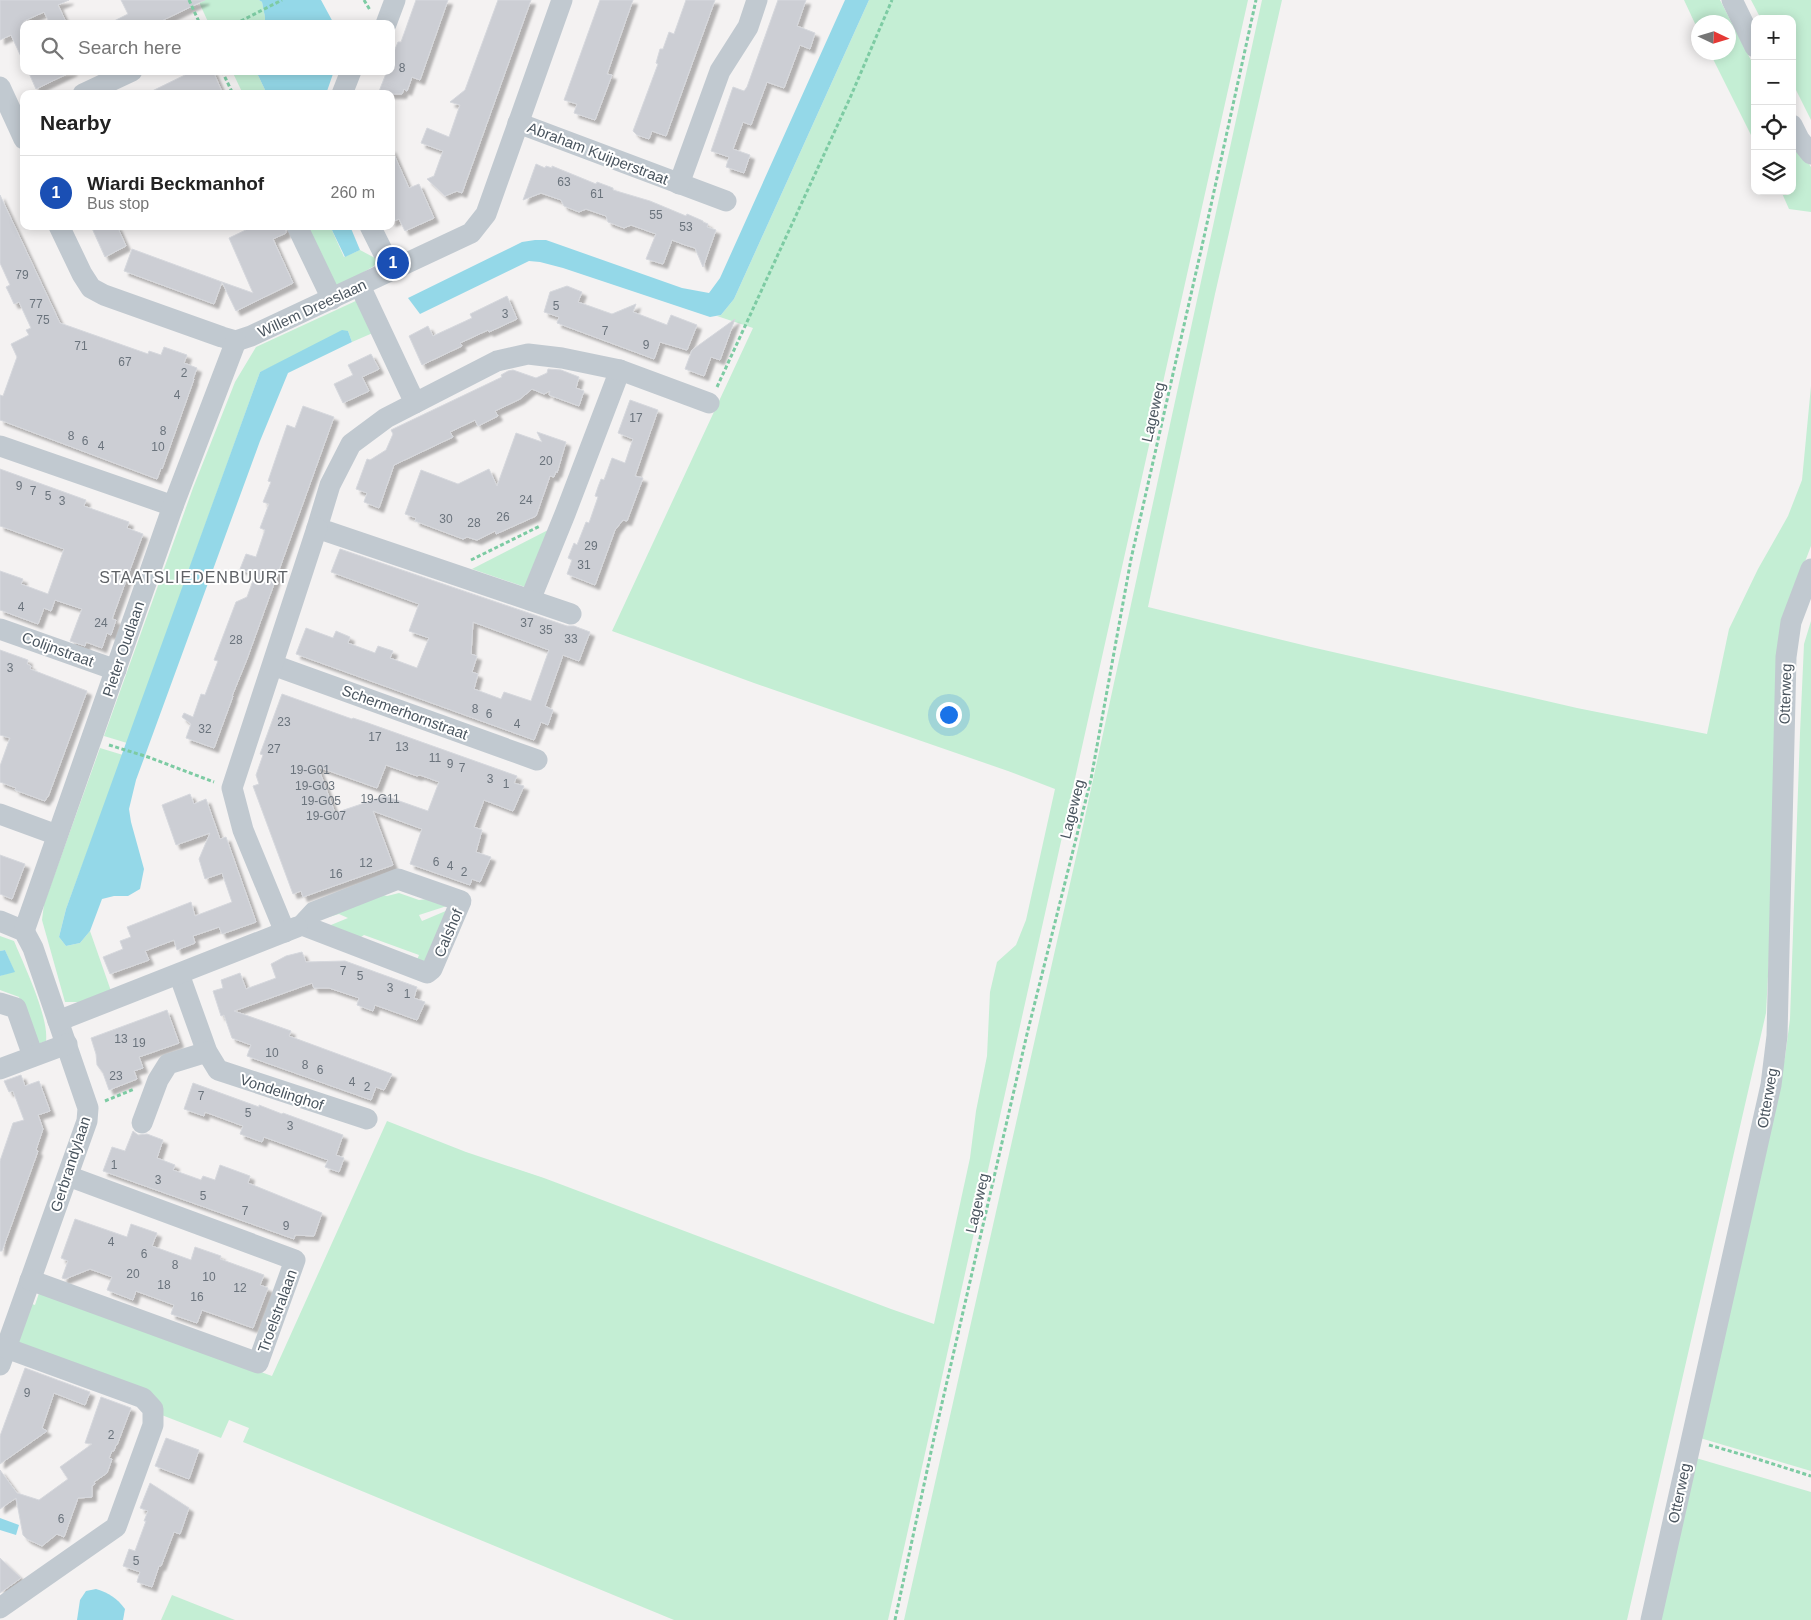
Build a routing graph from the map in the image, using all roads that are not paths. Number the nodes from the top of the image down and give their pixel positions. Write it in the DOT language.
graph roads {
  1 [pos="395,0"];
  2 [pos="562,0"];
  3 [pos="758,0"];
  4 [pos="1732,0"];
  5 [pos="388,20"];
  6 [pos="1751,39"];
  7 [pos="123,75"];
  8 [pos="349,75"];
  9 [pos="0,87"];
  10 [pos="92,90"];
  11 [pos="344,90"];
  12 [pos="518,123"];
  13 [pos="16,129"];
  14 [pos="1796,133"];
  15 [pos="1811,154"];
  16 [pos="679,184"];
  17 [pos="726,201"];
  18 [pos="61,230"];
  19 [pos="299,230"];
  20 [pos="372,230"];
  21 [pos="392,270"];
  22 [pos="360,286"];
  23 [pos="332,299"];
  24 [pos="236,341"];
  25 [pos="620,370"];
  26 [pos="415,403"];
  27 [pos="710,403"];
  28 [pos="0,446"];
  29 [pos="173,506"];
  30 [pos="317,528"];
  31 [pos="1811,569"];
  32 [pos="530,600"];
  33 [pos="571,614"];
  34 [pos="0,629"];
  35 [pos="273,665"];
  36 [pos="116,670"];
  37 [pos="537,760"];
  38 [pos="0,814"];
  39 [pos="57,835"];
  40 [pos="0,921"];
  41 [pos="293,928"];
  42 [pos="24,931"];
  43 [pos="179,974"];
  44 [pos="0,1003"];
  45 [pos="58,1021"];
  46 [pos="67,1044"];
  47 [pos="207,1052"];
  48 [pos="33,1056"];
  49 [pos="0,1069"];
  50 [pos="367,1120"];
  51 [pos="142,1123"];
  52 [pos="68,1176"];
  53 [pos="30,1280"];
  54 [pos="8,1318"];
  55 [pos="3,1357"];
  56 [pos="0,1608"];
  57 [pos="1651,1620"];
  1 -- 5 [label="street"];
  2 -- 12 [label="street, Willem Dreeslaan"];
  3 -- 16 [label="street, Abraham Kuijperstraat"];
  4 -- 6 [label="street"];
  7 -- 10 [label="street"];
  8 -- 11 [label="street"];
  9 -- 13 [label="street"];
  12 -- 16 [label="street, Abraham Kuijperstraat"];
  12 -- 21 [label="street, Willem Dreeslaan"];
  14 -- 15 [label="street"];
  16 -- 17 [label="street, Abraham Kuijperstraat"];
  18 -- 24 [label="street"];
  19 -- 23 [label="street"];
  20 -- 21 [label="street"];
  21 -- 22 [label="street, Willem Dreeslaan"];
  22 -- 23 [label="street, Willem Dreeslaan"];
  22 -- 26 [label="street"];
  23 -- 24 [label="street, Willem Dreeslaan"];
  24 -- 29 [label="street, Pieter Oudlaan"];
  25 -- 26 [label="street"];
  25 -- 27 [label="street"];
  25 -- 32 [label="street"];
  26 -- 30 [label="street"];
  28 -- 29 [label="street"];
  29 -- 36 [label="street, Pieter Oudlaan"];
  30 -- 32 [label="street"];
  30 -- 35 [label="street"];
  31 -- 57 [label="street, Otterweg"];
  32 -- 33 [label="street"];
  34 -- 36 [label="street, Colijnstraat"];
  35 -- 37 [label="street, Schermerhornstraat"];
  35 -- 41 [label="street"];
  36 -- 39 [label="street, Pieter Oudlaan"];
  38 -- 39 [label="street"];
  39 -- 42 [label="street, Pieter Oudlaan"];
  40 -- 42 [label="street"];
  41 -- 41 [label="street, Calshof"];
  41 -- 43 [label="street, Calshof"];
  42 -- 45 [label="street, Gerbrandylaan"];
  43 -- 45 [label="street, Calshof"];
  43 -- 47 [label="street, Vondelinghof"];
  44 -- 48 [label="street"];
  45 -- 46 [label="street, Gerbrandylaan"];
  46 -- 48 [label="street"];
  46 -- 52 [label="street, Gerbrandylaan"];
  47 -- 50 [label="street, Vondelinghof"];
  47 -- 51 [label="street"];
  48 -- 49 [label="street"];
  52 -- 53 [label="street, Gerbrandylaan"];
  52 -- 53 [label="street, Troelstralaan"];
  53 -- 54 [label="street, Gerbrandylaan"];
  54 -- 55 [label="street, Gerbrandylaan"];
  55 -- 56 [label="street"];
}
